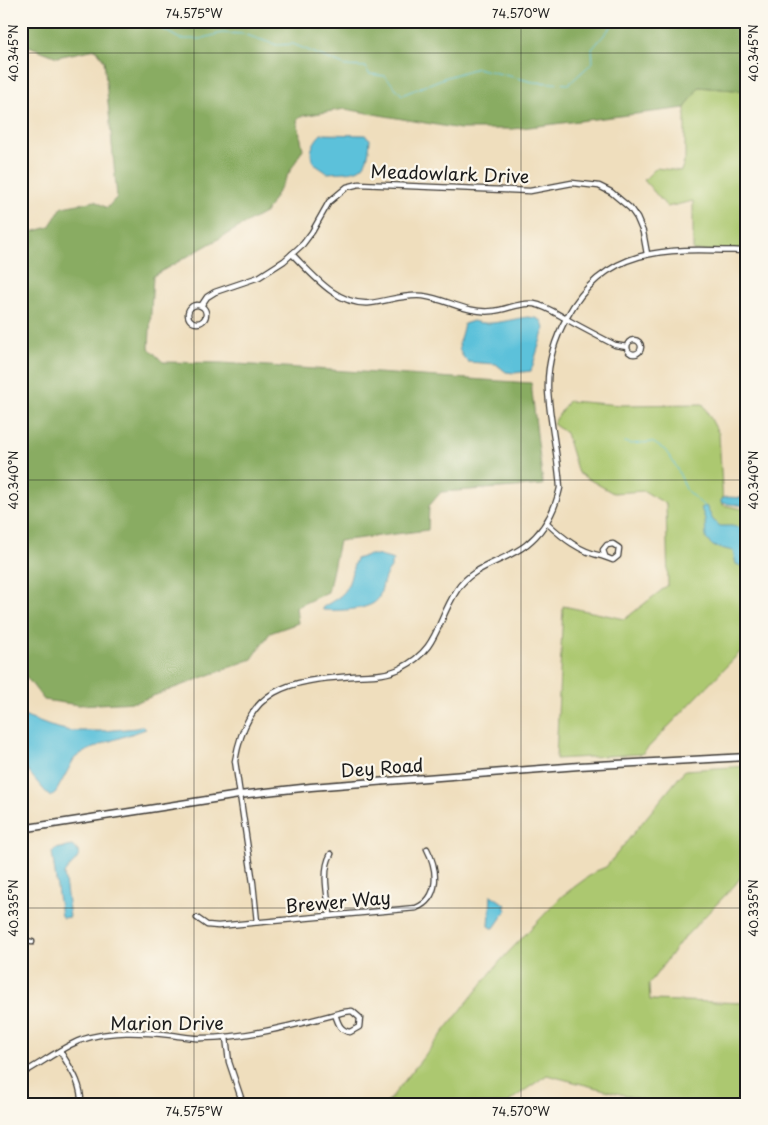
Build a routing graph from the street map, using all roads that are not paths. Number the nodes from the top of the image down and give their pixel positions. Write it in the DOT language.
graph roads {
  1 [pos="747,251"];
  2 [pos="292,254"];
  3 [pos="648,254"];
  4 [pos="201,306"];
  5 [pos="566,319"];
  6 [pos="627,347"];
  7 [pos="547,523"];
  8 [pos="605,556"];
  9 [pos="747,757"];
  10 [pos="239,795"];
  11 [pos="21,829"];
  12 [pos="427,849"];
  13 [pos="331,854"];
  14 [pos="330,915"];
  15 [pos="197,918"];
  16 [pos="257,922"];
  17 [pos="21,940"];
  18 [pos="32,942"];
  19 [pos="335,1014"];
  20 [pos="226,1037"];
  21 [pos="60,1051"];
  22 [pos="21,1074"];
  23 [pos="81,1104"];
  24 [pos="243,1104"];
  1 -- 3 [label="street"];
  2 -- 3 [label="street, Meadowlark Drive"];
  2 -- 4 [label="street, Meadowlark Drive"];
  2 -- 5 [label="street"];
  3 -- 5 [label="street"];
  5 -- 6 [label="street"];
  5 -- 7 [label="street"];
  7 -- 8 [label="street"];
  7 -- 10 [label="street"];
  9 -- 10 [label="main road, Dey Road"];
  10 -- 11 [label="main road, Dey Road"];
  10 -- 16 [label="street"];
  12 -- 14 [label="street, Brewer Way"];
  13 -- 14 [label="street"];
  14 -- 16 [label="street, Brewer Way"];
  15 -- 16 [label="street, Brewer Way"];
  17 -- 18 [label="street"];
  19 -- 19 [label="street, Marion Drive"];
  19 -- 20 [label="street, Marion Drive"];
  20 -- 21 [label="street, Marion Drive"];
  20 -- 24 [label="street"];
  21 -- 22 [label="street, Marion Drive"];
  21 -- 23 [label="street"];
}
